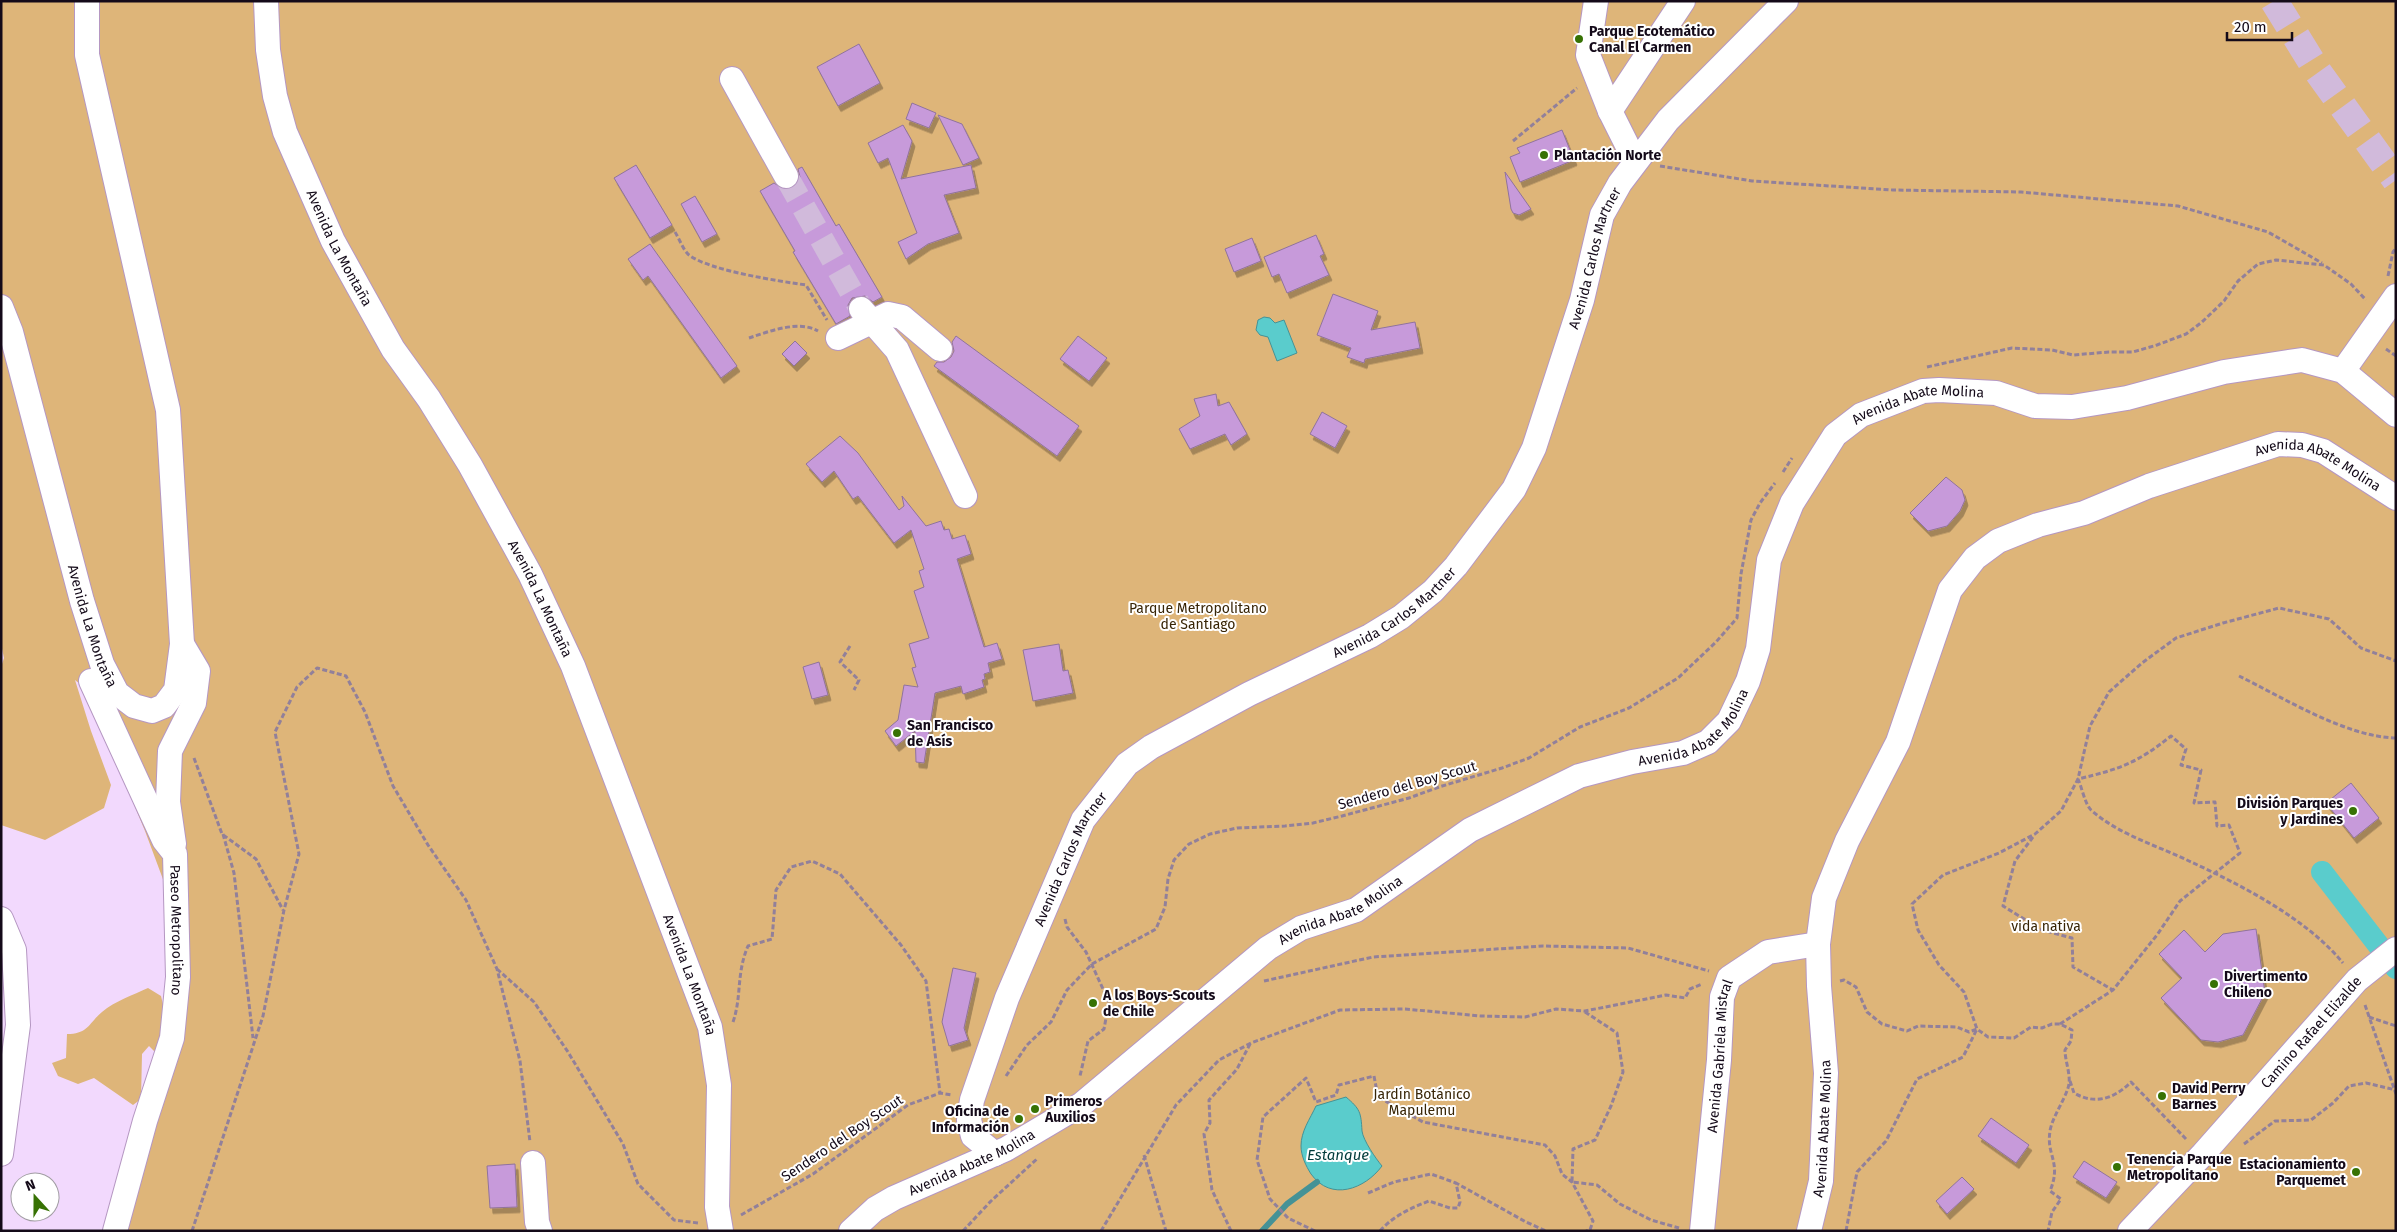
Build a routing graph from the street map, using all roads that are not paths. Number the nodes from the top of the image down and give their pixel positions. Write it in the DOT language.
graph roads {
  1 [pos="87,1"];
  2 [pos="266,1"];
  3 [pos="1596,1"];
  4 [pos="1683,1"];
  5 [pos="1786,1"];
  6 [pos="732,79"];
  7 [pos="1610,111"];
  8 [pos="1635,161"];
  9 [pos="786,176"];
  10 [pos="2396,296"];
  11 [pos="1,307"];
  12 [pos="866,315"];
  13 [pos="838,338"];
  14 [pos="940,349"];
  15 [pos="2343,370"];
  16 [pos="2396,416"];
  17 [pos="965,496"];
  18 [pos="2396,498"];
  19 [pos="182,644"];
  20 [pos="91,681"];
  21 [pos="170,847"];
  22 [pos="1,919"];
  23 [pos="1818,944"];
  24 [pos="2396,949"];
  25 [pos="1,1154"];
  26 [pos="995,1154"];
  27 [pos="533,1163"];
  28 [pos="885,1203"];
  29 [pos="720,1228"];
  30 [pos="114,1231"];
  31 [pos="540,1231"];
  32 [pos="838,1231"];
  33 [pos="851,1231"];
  34 [pos="1702,1231"];
  35 [pos="1809,1231"];
  36 [pos="2130,1231"];
  1 -- 19 [label="street, Avenida La Montaña"];
  2 -- 29 [label="street, Avenida La Montaña"];
  3 -- 7 [label="street"];
  4 -- 7 [label="street"];
  5 -- 8 [label="street, Avenida Carlos Martner"];
  6 -- 9 [label="street"];
  7 -- 8 [label="street"];
  8 -- 26 [label="street, Avenida Carlos Martner"];
  10 -- 15 [label="street"];
  11 -- 19 [label="street, Avenida La Montaña"];
  12 -- 13 [label="street"];
  12 -- 14 [label="street"];
  12 -- 17 [label="street"];
  15 -- 16 [label="street, Avenida Abate Molina"];
  15 -- 26 [label="street, Avenida Abate Molina"];
  18 -- 23 [label="street, Avenida Abate Molina"];
  19 -- 21 [label="street, Paseo Metropolitano"];
  20 -- 21 [label="street"];
  21 -- 30 [label="street, Paseo Metropolitano"];
  22 -- 25 [label="street"];
  23 -- 34 [label="street, Avenida Gabriela Mistral"];
  23 -- 35 [label="street, Avenida Abate Molina"];
  24 -- 36 [label="street, Camino Rafael Elizalde"];
  26 -- 28 [label="street, Avenida Abate Molina"];
  27 -- 31 [label="street"];
  28 -- 32 [label="street"];
  28 -- 33 [label="street"];
}
